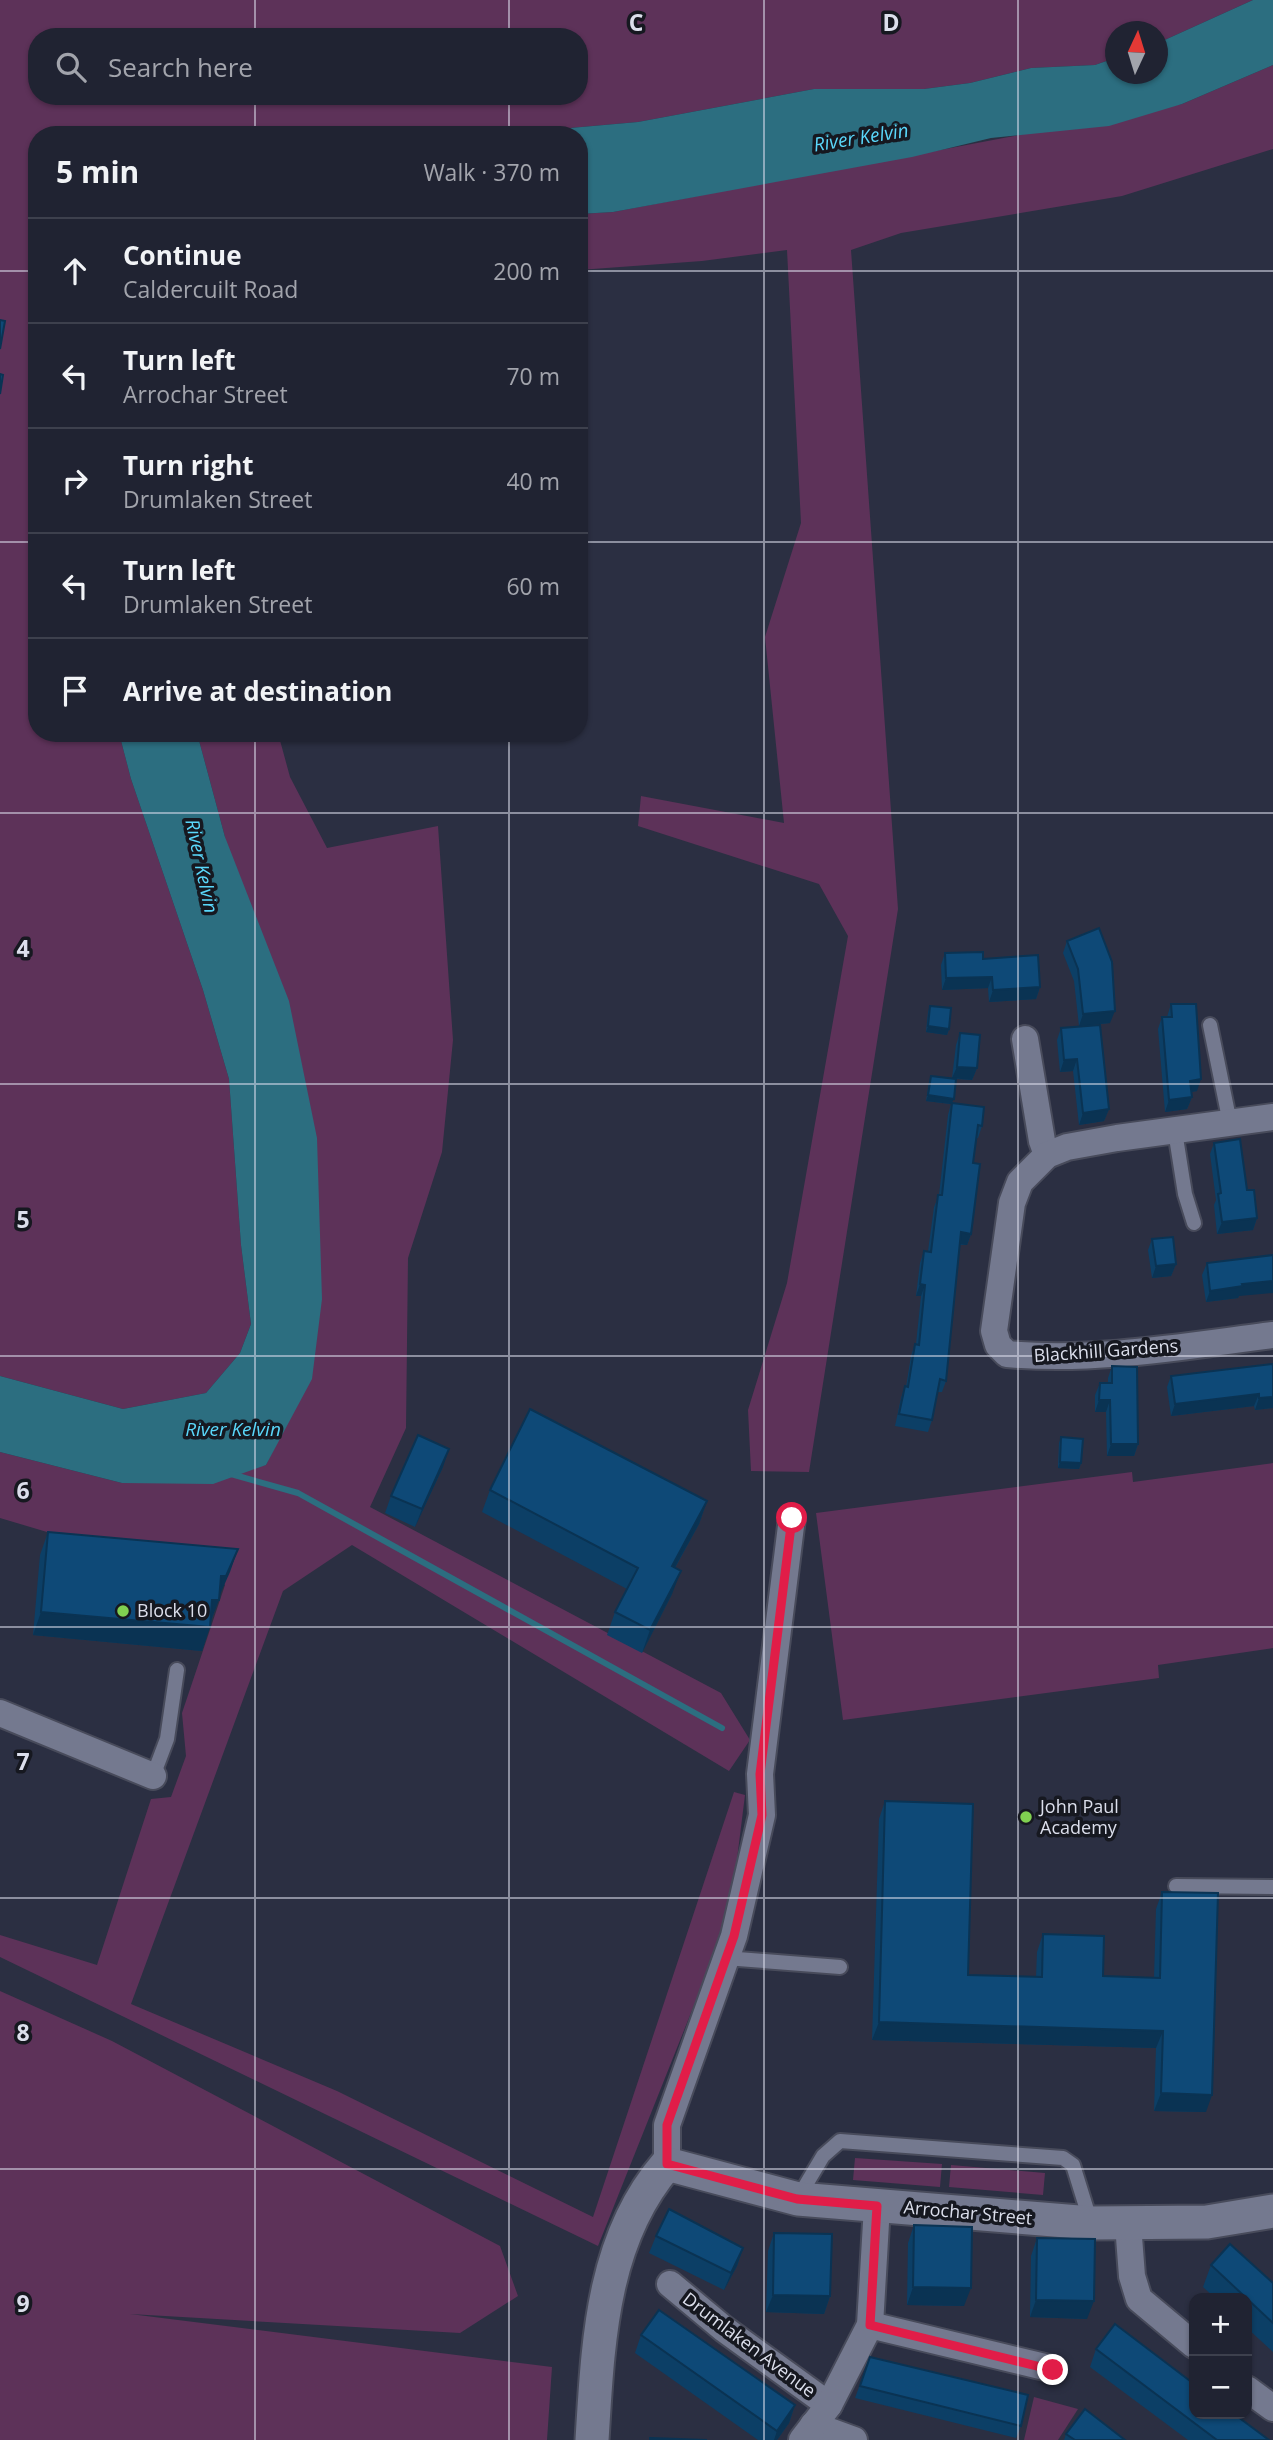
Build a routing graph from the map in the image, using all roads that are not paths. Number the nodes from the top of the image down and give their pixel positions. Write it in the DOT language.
graph roads {
  1 [pos="1210,1025"];
  2 [pos="1026,1039"];
  3 [pos="1273,1117"];
  4 [pos="1230,1123"];
  5 [pos="1175,1131"];
  6 [pos="1047,1155"];
  7 [pos="1194,1223"];
  8 [pos="1273,1335"];
  9 [pos="792,1518"];
  10 [pos="177,1670"];
  11 [pos="0,1713"];
  12 [pos="153,1776"];
  13 [pos="1176,1886"];
  14 [pos="1273,1887"];
  15 [pos="725,1958"];
  16 [pos="840,1967"];
  17 [pos="667,2164"];
  18 [pos="797,2199"];
  19 [pos="877,2206"];
  20 [pos="1273,2211"];
  21 [pos="1091,2223"];
  22 [pos="1128,2224"];
  23 [pos="670,2284"];
  24 [pos="870,2325"];
  25 [pos="1189,2341"];
  26 [pos="1053,2370"];
  27 [pos="1252,2393"];
  28 [pos="1273,2408"];
  29 [pos="815,2423"];
  30 [pos="592,2440"];
  31 [pos="854,2440"];
  1 -- 4 [label="lane"];
  2 -- 6 [label="street"];
  3 -- 4 [label="street, Blackhill Gardens"];
  4 -- 5 [label="street, Blackhill Gardens"];
  5 -- 6 [label="street, Blackhill Gardens"];
  5 -- 7 [label="lane"];
  6 -- 8 [label="street, Blackhill Gardens"];
  9 -- 15 [label="street"];
  10 -- 12 [label="lane"];
  11 -- 12 [label="street"];
  13 -- 14 [label="lane"];
  15 -- 16 [label="lane"];
  15 -- 17 [label="street"];
  17 -- 18 [label="street, Arrochar Street"];
  17 -- 30 [label="street"];
  18 -- 19 [label="street, Arrochar Street"];
  18 -- 21 [label="lane"];
  19 -- 21 [label="street, Arrochar Street"];
  19 -- 24 [label="street"];
  20 -- 22 [label="street, Arrochar Street"];
  21 -- 22 [label="street, Arrochar Street"];
  22 -- 25 [label="street"];
  23 -- 29 [label="street, Drumlaken Avenue"];
  24 -- 26 [label="street"];
  24 -- 29 [label="street"];
  27 -- 28 [label="street"];
  29 -- 31 [label="street, Drumlaken Avenue"];
}
